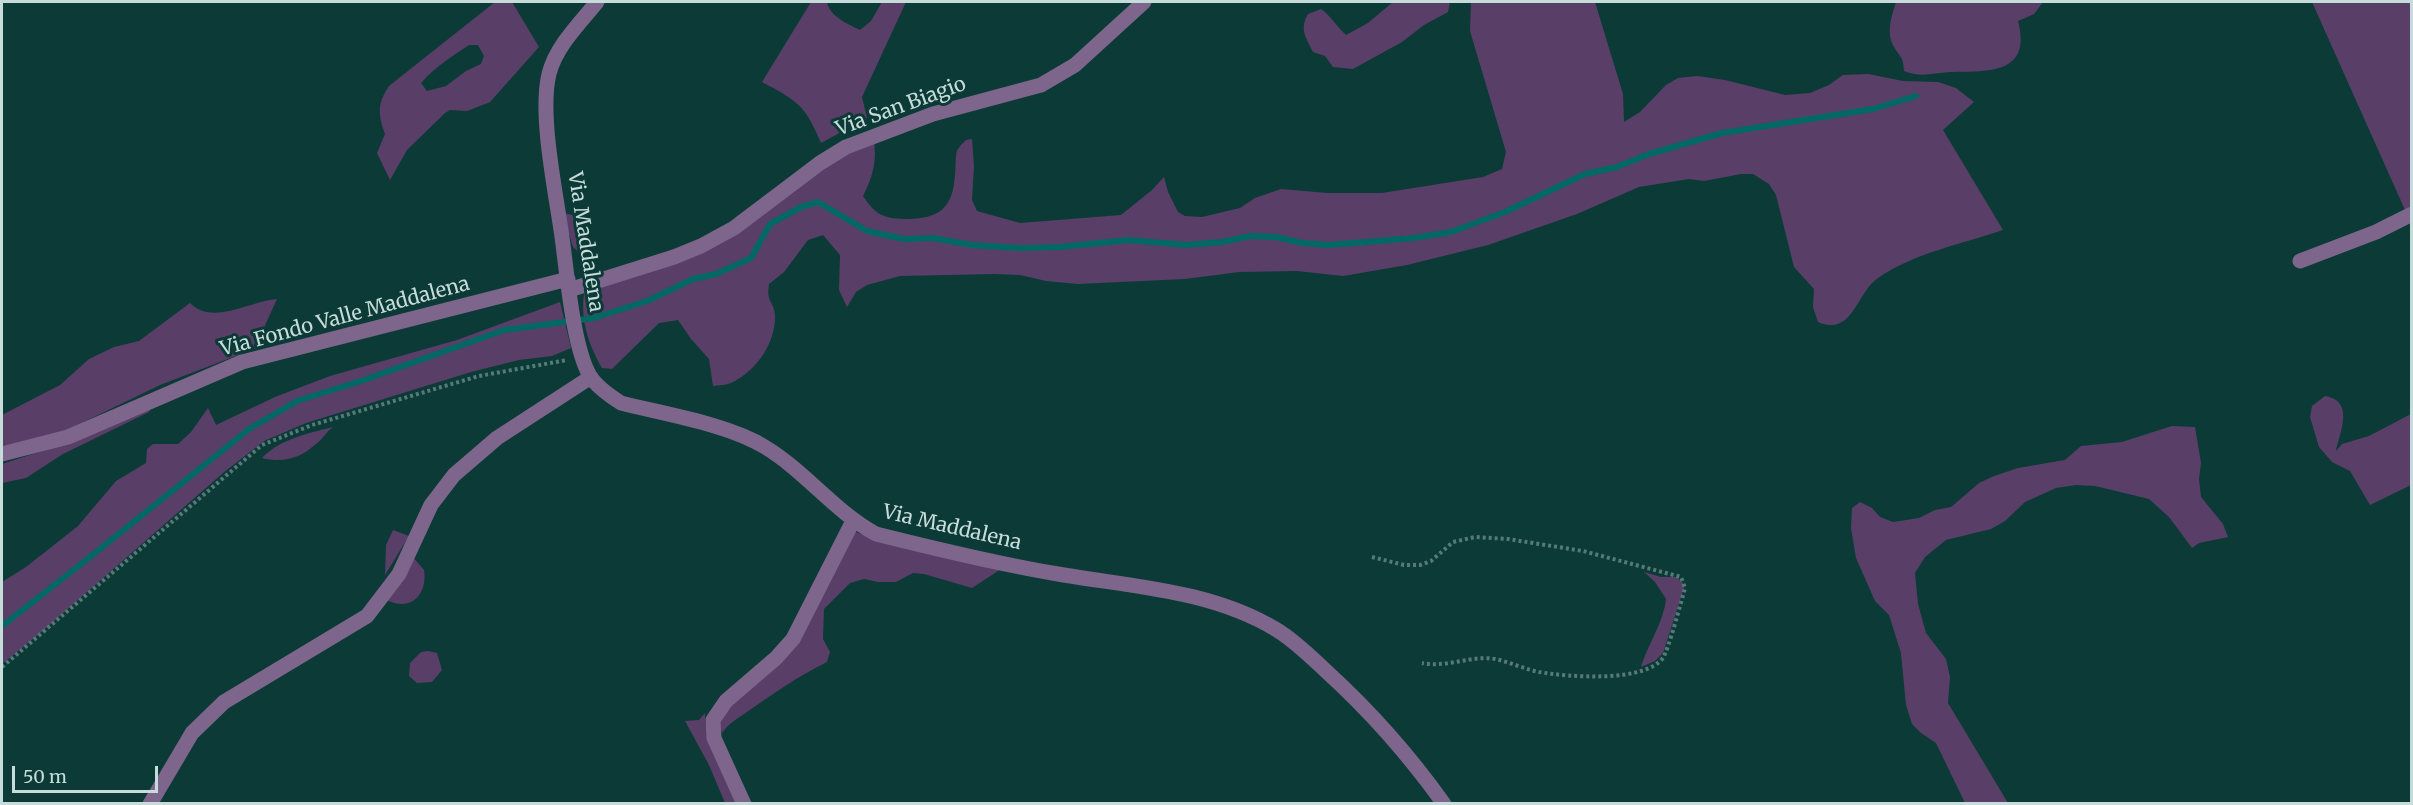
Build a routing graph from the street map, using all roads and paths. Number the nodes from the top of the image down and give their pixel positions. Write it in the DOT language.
graph roads {
  1 [pos="597,2"];
  2 [pos="1144,2"];
  3 [pos="2412,214"];
  4 [pos="2300,261"];
  5 [pos="569,289"];
  6 [pos="582,358"];
  7 [pos="591,377"];
  8 [pos="2,454"];
  9 [pos="853,521"];
  10 [pos="1372,557"];
  11 [pos="1422,663"];
  12 [pos="2,667"];
  13 [pos="150,804"];
  14 [pos="744,804"];
  15 [pos="1444,804"];
  1 -- 5 [label="street, Via Maddalena"];
  2 -- 5 [label="street, Via San Biagio"];
  3 -- 4 [label="street"];
  5 -- 6 [label="street, Via Maddalena"];
  5 -- 8 [label="street, Via Fondo Valle Maddalena"];
  6 -- 7 [label="street, Via Maddalena"];
  6 -- 12 [label="path"];
  7 -- 9 [label="street, Via Maddalena"];
  7 -- 13 [label="street"];
  9 -- 14 [label="street"];
  9 -- 15 [label="street, Via Maddalena"];
  10 -- 11 [label="path"];
}
